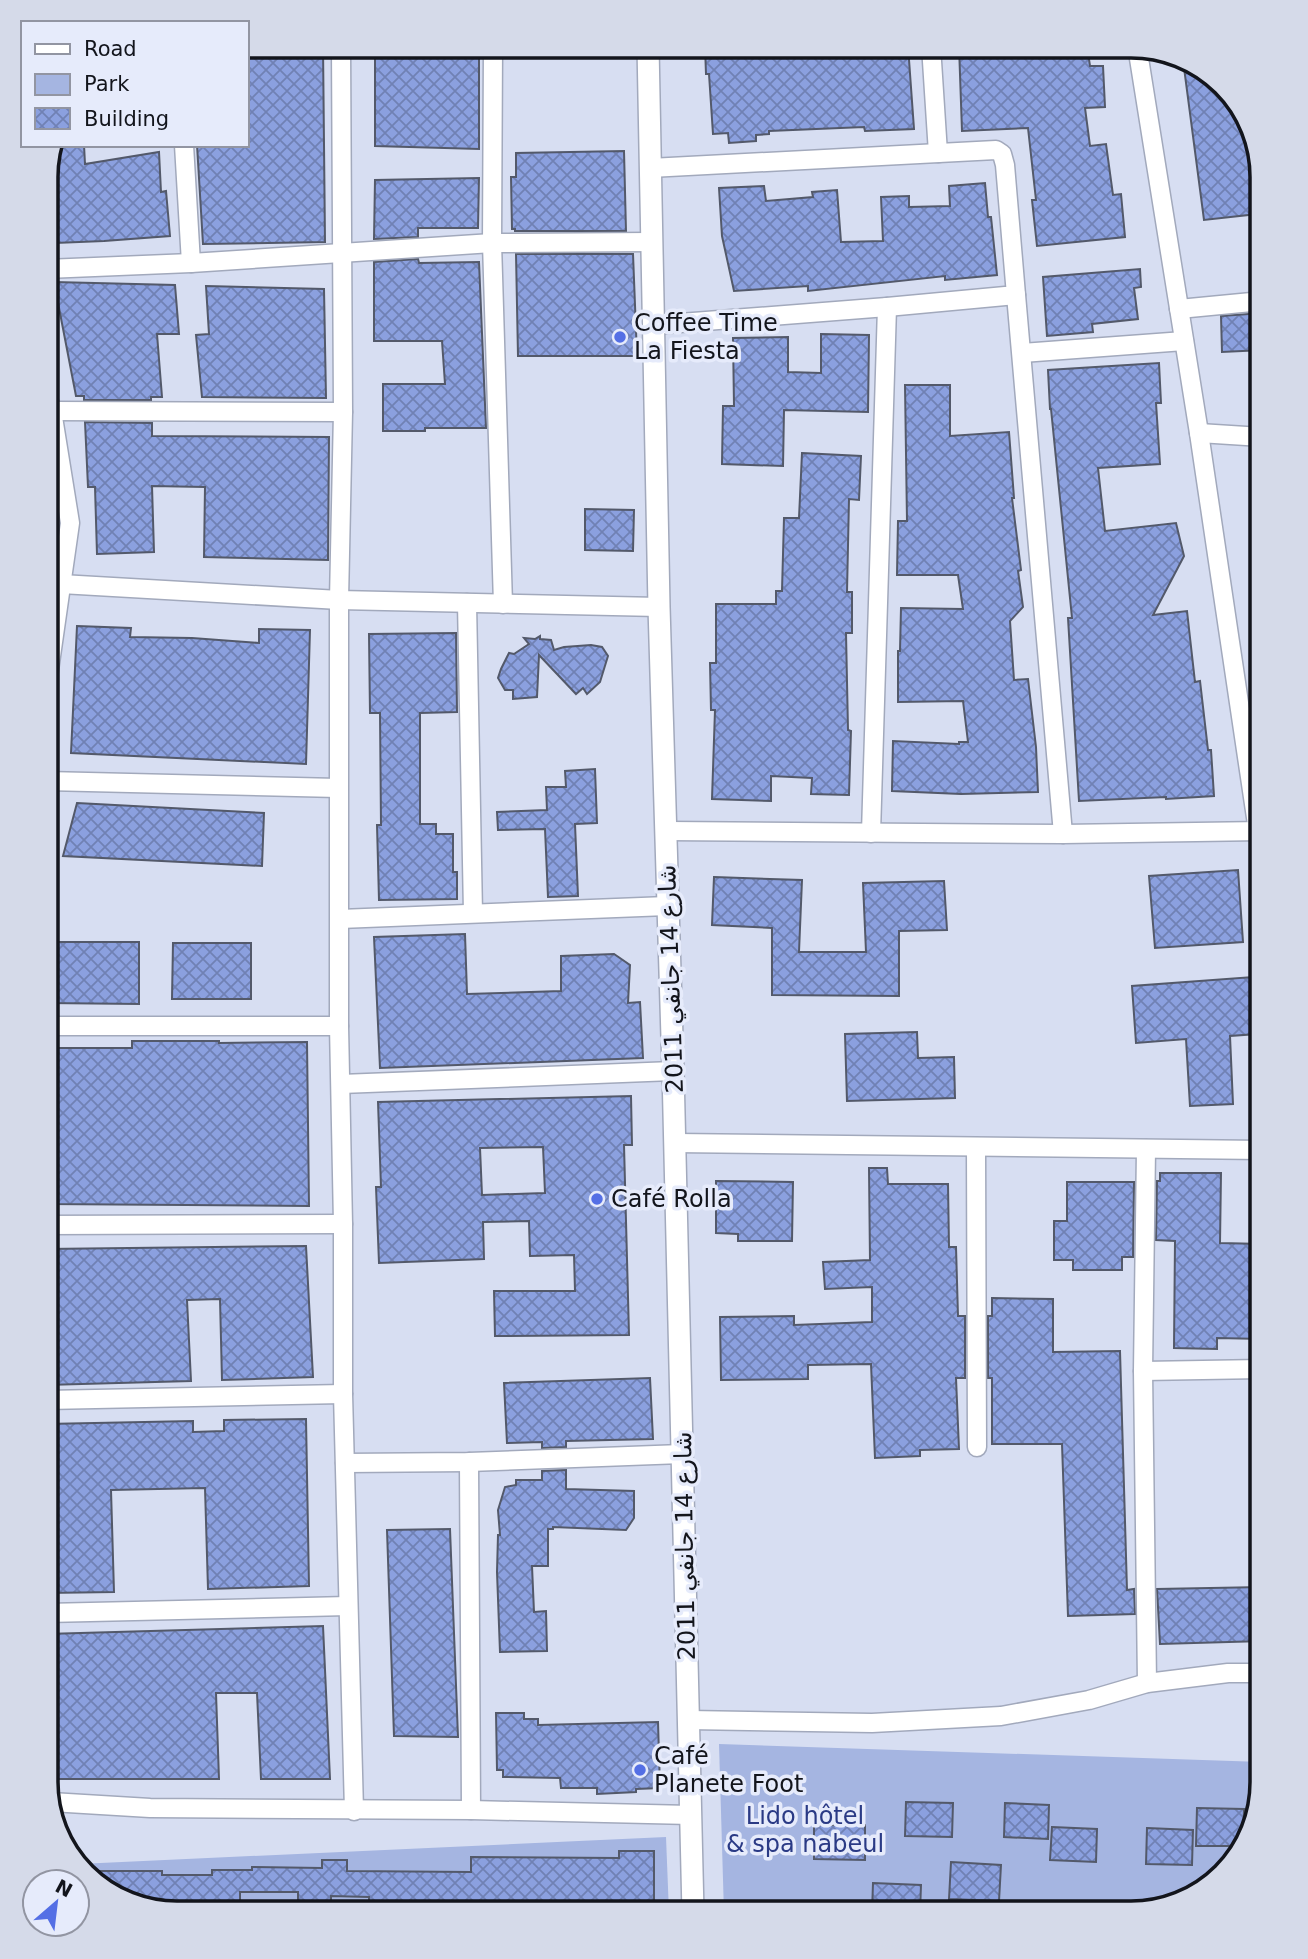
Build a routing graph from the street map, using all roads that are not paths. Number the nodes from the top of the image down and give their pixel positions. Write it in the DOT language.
graph roads {
  1 [pos="341,58"];
  2 [pos="493,58"];
  3 [pos="648,58"];
  4 [pos="932,58"];
  5 [pos="1139,58"];
  6 [pos="184,147"];
  7 [pos="938,153"];
  8 [pos="650,168"];
  9 [pos="651,242"];
  10 [pos="492,243"];
  11 [pos="343,253"];
  12 [pos="191,262"];
  13 [pos="58,268"];
  14 [pos="1016,295"];
  15 [pos="1250,302"];
  16 [pos="887,307"];
  17 [pos="1179,309"];
  18 [pos="653,325"];
  19 [pos="1184,341"];
  20 [pos="1022,353"];
  21 [pos="58,411"];
  22 [pos="343,412"];
  23 [pos="1199,433"];
  24 [pos="1250,436"];
  25 [pos="58,448"];
  26 [pos="61,584"];
  27 [pos="339,600"];
  28 [pos="467,603"];
  29 [pos="503,604"];
  30 [pos="58,605"];
  31 [pos="659,607"];
  32 [pos="1250,760"];
  33 [pos="58,781"];
  34 [pos="338,788"];
  35 [pos="667,831"];
  36 [pos="1250,831"];
  37 [pos="871,833"];
  38 [pos="1063,834"];
  39 [pos="667,906"];
  40 [pos="473,913"];
  41 [pos="340,919"];
  42 [pos="58,1026"];
  43 [pos="339,1026"];
  44 [pos="673,1071"];
  45 [pos="341,1084"];
  46 [pos="675,1143"];
  47 [pos="976,1147"];
  48 [pos="1146,1149"];
  49 [pos="1250,1150"];
  50 [pos="343,1224"];
  51 [pos="58,1225"];
  52 [pos="1250,1369"];
  53 [pos="1143,1371"];
  54 [pos="343,1394"];
  55 [pos="58,1401"];
  56 [pos="977,1447"];
  57 [pos="682,1454"];
  58 [pos="469,1462"];
  59 [pos="345,1463"];
  60 [pos="348,1605"];
  61 [pos="58,1613"];
  62 [pos="1250,1672"];
  63 [pos="1147,1683"];
  64 [pos="689,1720"];
  65 [pos="60,1803"];
  66 [pos="471,1810"];
  67 [pos="354,1811"];
  68 [pos="691,1815"];
  69 [pos="693,1901"];
  1 -- 11 [label="street"];
  2 -- 10 [label="street"];
  3 -- 8 [label="street, شارع 14 جانفي 2011"];
  4 -- 7 [label="street"];
  5 -- 17 [label="street"];
  6 -- 12 [label="street"];
  7 -- 8 [label="street"];
  7 -- 14 [label="street"];
  8 -- 9 [label="street, شارع 14 جانفي 2011"];
  9 -- 10 [label="street"];
  9 -- 18 [label="street, شارع 14 جانفي 2011"];
  10 -- 11 [label="street"];
  10 -- 29 [label="street"];
  11 -- 12 [label="street"];
  11 -- 22 [label="street"];
  12 -- 13 [label="street"];
  14 -- 16 [label="street"];
  14 -- 20 [label="street"];
  15 -- 17 [label="street"];
  16 -- 18 [label="street"];
  16 -- 37 [label="street"];
  17 -- 19 [label="street"];
  18 -- 31 [label="street, شارع 14 جانفي 2011"];
  19 -- 20 [label="street"];
  19 -- 23 [label="street"];
  20 -- 38 [label="street"];
  21 -- 22 [label="street"];
  22 -- 27 [label="street"];
  23 -- 24 [label="street"];
  23 -- 32 [label="street"];
  25 -- 26 [label="street"];
  26 -- 27 [label="street"];
  26 -- 30 [label="street"];
  27 -- 28 [label="street"];
  27 -- 34 [label="street"];
  28 -- 29 [label="street"];
  28 -- 40 [label="street"];
  29 -- 31 [label="street"];
  31 -- 35 [label="street, شارع 14 جانفي 2011"];
  33 -- 34 [label="street"];
  34 -- 41 [label="street"];
  35 -- 37 [label="street"];
  35 -- 39 [label="street, شارع 14 جانفي 2011"];
  36 -- 38 [label="street"];
  37 -- 38 [label="street"];
  39 -- 40 [label="street"];
  39 -- 44 [label="street, شارع 14 جانفي 2011"];
  40 -- 41 [label="street"];
  41 -- 43 [label="street"];
  42 -- 43 [label="street"];
  43 -- 45 [label="street"];
  44 -- 45 [label="street"];
  44 -- 46 [label="street, شارع 14 جانفي 2011"];
  45 -- 50 [label="street"];
  46 -- 47 [label="street"];
  46 -- 57 [label="street, شارع 14 جانفي 2011"];
  47 -- 48 [label="street"];
  47 -- 56 [label="street"];
  48 -- 49 [label="street"];
  48 -- 53 [label="street"];
  50 -- 51 [label="street"];
  50 -- 54 [label="street"];
  52 -- 53 [label="street"];
  53 -- 63 [label="street"];
  54 -- 55 [label="street"];
  54 -- 59 [label="street"];
  57 -- 58 [label="street"];
  57 -- 64 [label="street, شارع 14 جانفي 2011"];
  58 -- 59 [label="street"];
  58 -- 66 [label="street"];
  59 -- 60 [label="street"];
  60 -- 61 [label="street"];
  60 -- 67 [label="street"];
  62 -- 63 [label="street"];
  63 -- 64 [label="street"];
  64 -- 68 [label="street, شارع 14 جانفي 2011"];
  65 -- 67 [label="street"];
  66 -- 67 [label="street"];
  66 -- 68 [label="street"];
  68 -- 69 [label="street, شارع 14 جانفي 2011"];
}
